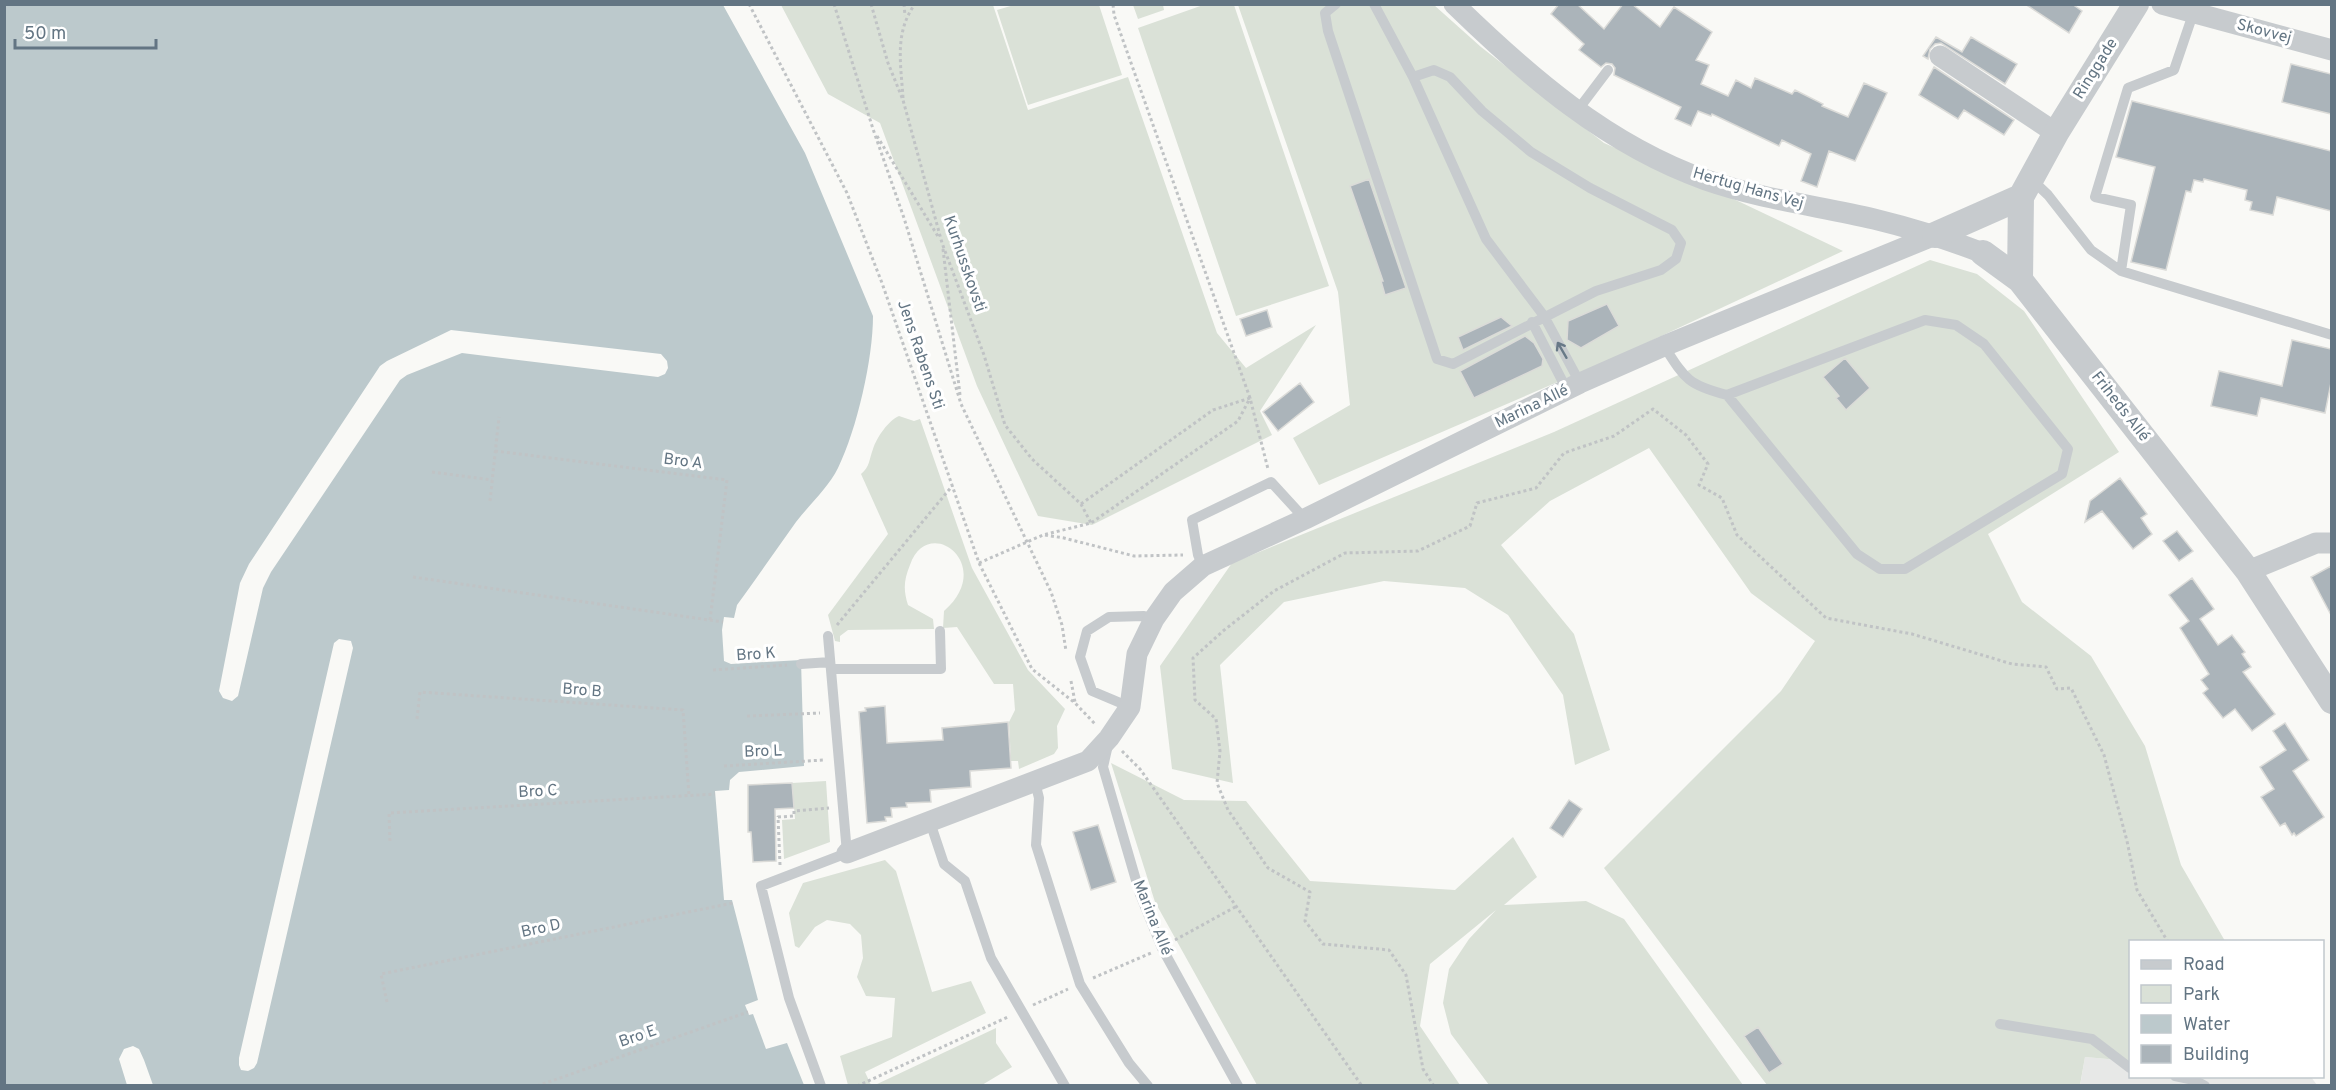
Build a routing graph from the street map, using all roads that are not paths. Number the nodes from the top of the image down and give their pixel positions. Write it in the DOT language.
graph roads {
  1 [pos="1336,4"];
  2 [pos="1374,4"];
  3 [pos="1454,4"];
  4 [pos="2136,4"];
  5 [pos="2162,4"];
  6 [pos="2193,14"];
  7 [pos="2331,50"];
  8 [pos="1940,56"];
  9 [pos="1608,70"];
  10 [pos="1413,77"];
  11 [pos="1577,111"];
  12 [pos="2056,133"];
  13 [pos="2026,188"];
  14 [pos="1935,235"];
  15 [pos="1983,253"];
  16 [pos="2121,271"];
  17 [pos="2020,280"];
  18 [pos="1544,316"];
  19 [pos="1532,322"];
  20 [pos="2331,335"];
  21 [pos="1664,346"];
  22 [pos="1574,386"];
  23 [pos="1727,395"];
  24 [pos="1305,519"];
  25 [pos="2331,543"];
  26 [pos="1200,561"];
  27 [pos="2248,571"];
  28 [pos="1154,620"];
  29 [pos="939,631"];
  30 [pos="828,636"];
  31 [pos="801,664"];
  32 [pos="830,665"];
  33 [pos="2331,701"];
  34 [pos="1130,707"];
  35 [pos="1109,738"];
  36 [pos="1035,782"];
  37 [pos="930,822"];
  38 [pos="847,853"];
  39 [pos="2000,1024"];
  40 [pos="2129,1067"];
  41 [pos="2181,1078"];
  42 [pos="821,1086"];
  43 [pos="1065,1086"];
  44 [pos="1148,1086"];
  45 [pos="1238,1086"];
  46 [pos="2205,1086"];
  1 -- 19 [label="lane"];
  2 -- 10 [label="lane"];
  3 -- 11 [label="street, Hertug Hans Vej"];
  4 -- 12 [label="street, Ringgade"];
  5 -- 6 [label="street, Skovvej"];
  6 -- 7 [label="street, Skovvej"];
  6 -- 16 [label="lane"];
  8 -- 12 [label="street"];
  9 -- 11 [label="lane"];
  10 -- 18 [label="lane"];
  10 -- 18 [label="lane"];
  11 -- 14 [label="street, Hertug Hans Vej"];
  12 -- 13 [label="street, Ringgade"];
  13 -- 14 [label="street"];
  13 -- 16 [label="lane"];
  13 -- 17 [label="street, Ringgade"];
  14 -- 15 [label="street, Hertug Hans Vej"];
  14 -- 21 [label="street, Marina Allé"];
  15 -- 17 [label="street, Friheds Allé"];
  16 -- 20 [label="lane"];
  17 -- 27 [label="street, Friheds Allé"];
  18 -- 19 [label="lane"];
  22 -- 18 [label="lane, one-way"];
  19 -- 22 [label="lane"];
  21 -- 22 [label="street, Marina Allé"];
  21 -- 23 [label="lane"];
  22 -- 24 [label="street, Marina Allé"];
  23 -- 23 [label="lane"];
  24 -- 26 [label="street, Marina Allé"];
  24 -- 26 [label="lane"];
  25 -- 27 [label="street"];
  26 -- 28 [label="street, Marina Allé"];
  27 -- 33 [label="street, Friheds Allé"];
  28 -- 34 [label="street, Marina Allé"];
  28 -- 34 [label="lane"];
  29 -- 32 [label="lane"];
  30 -- 32 [label="lane"];
  31 -- 32 [label="lane"];
  32 -- 38 [label="lane"];
  34 -- 35 [label="street, Marina Allé"];
  35 -- 36 [label="street, Marina Allé"];
  35 -- 45 [label="lane, Marina Allé"];
  36 -- 37 [label="street, Marina Allé"];
  36 -- 44 [label="lane"];
  37 -- 38 [label="street, Marina Allé"];
  37 -- 43 [label="lane"];
  38 -- 42 [label="lane, Marina Allé"];
  39 -- 40 [label="lane"];
  41 -- 46 [label="lane"];
}
